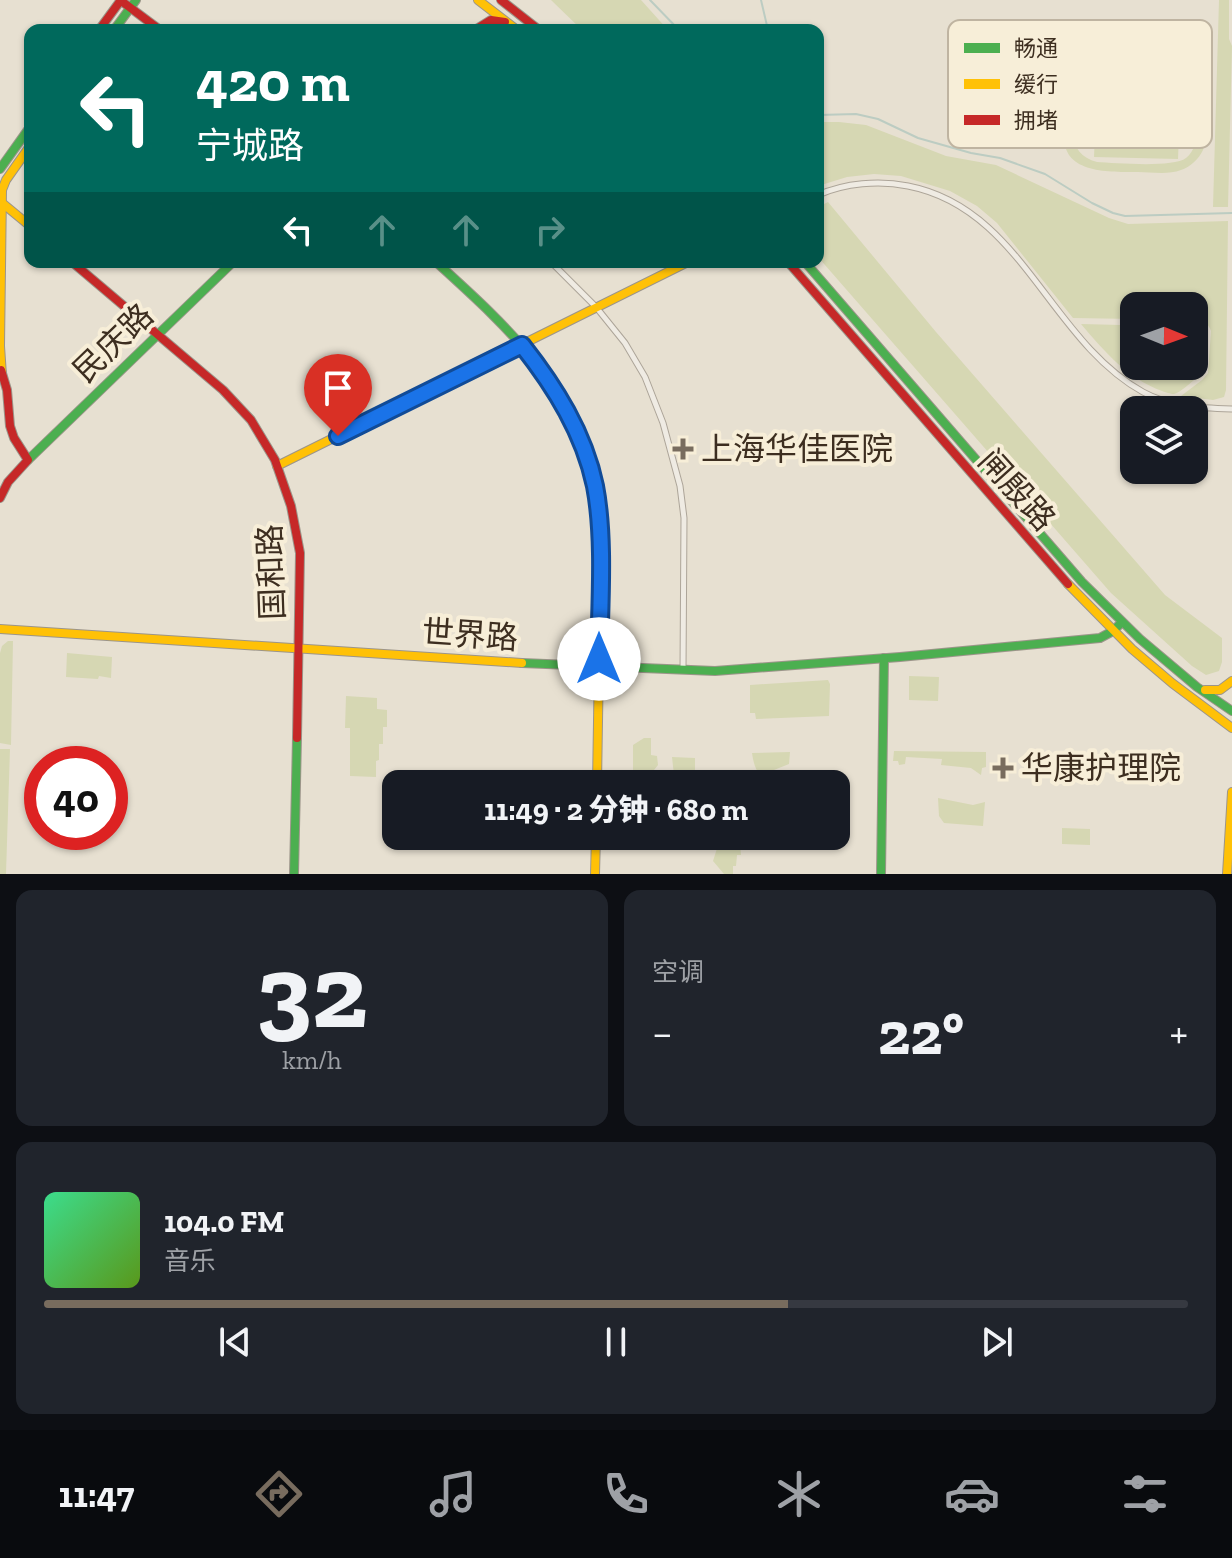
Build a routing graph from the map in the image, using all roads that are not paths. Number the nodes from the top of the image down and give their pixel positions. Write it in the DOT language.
graph roads {
  1 [pos="120,0"];
  2 [pos="478,0"];
  3 [pos="501,0"];
  4 [pos="133,4"];
  5 [pos="103,24"];
  6 [pos="118,24"];
  7 [pos="154,24"];
  8 [pos="479,24"];
  9 [pos="485,24"];
  10 [pos="508,24"];
  11 [pos="510,24"];
  12 [pos="531,24"];
  13 [pos="24,135"];
  14 [pos="24,154"];
  15 [pos="0,169"];
  16 [pos="824,193"];
  17 [pos="1,202"];
  18 [pos="24,221"];
  19 [pos="82,268"];
  20 [pos="227,268"];
  21 [pos="442,268"];
  22 [pos="557,268"];
  23 [pos="676,268"];
  24 [pos="793,268"];
  25 [pos="810,268"];
  26 [pos="596,307"];
  27 [pos="158,333"];
  28 [pos="522,345"];
  29 [pos="1,371"];
  30 [pos="1232,409"];
  31 [pos="28,460"];
  32 [pos="277,466"];
  33 [pos="8,482"];
  34 [pos="0,490"];
  35 [pos="0,498"];
  36 [pos="1122,622"];
  37 [pos="0,629"];
  38 [pos="1113,631"];
  39 [pos="297,648"];
  40 [pos="884,658"];
  41 [pos="599,667"];
  42 [pos="683,670"];
  43 [pos="1232,681"];
  44 [pos="1197,687"];
  45 [pos="1232,711"];
  46 [pos="1232,728"];
  47 [pos="597,770"];
  48 [pos="1232,792"];
  49 [pos="596,850"];
  50 [pos="294,874"];
  51 [pos="595,874"];
  52 [pos="881,874"];
  53 [pos="1227,874"];
  1 -- 4 [label="street"];
  1 -- 5 [label="street"];
  2 -- 8 [label="street"];
  2 -- 11 [label="street"];
  3 -- 12 [label="street"];
  4 -- 6 [label="street"];
  4 -- 7 [label="street"];
  9 -- 10 [label="street"];
  13 -- 15 [label="street"];
  14 -- 17 [label="street"];
  16 -- 30 [label="street"];
  17 -- 18 [label="street"];
  17 -- 29 [label="street"];
  19 -- 27 [label="street, 国和路"];
  20 -- 27 [label="street, 民庆路"];
  21 -- 28 [label="street"];
  22 -- 26 [label="street"];
  23 -- 26 [label="street"];
  24 -- 38 [label="street, 闸殷路"];
  25 -- 36 [label="street, 闸殷路"];
  26 -- 28 [label="street"];
  26 -- 42 [label="street"];
  27 -- 31 [label="street, 民庆路"];
  27 -- 32 [label="street, 国和路"];
  28 -- 32 [label="street"];
  28 -- 41 [label="street"];
  29 -- 31 [label="street"];
  31 -- 33 [label="street, 民庆路"];
  32 -- 39 [label="street, 国和路"];
  33 -- 34 [label="street"];
  33 -- 35 [label="street"];
  36 -- 38 [label="street"];
  36 -- 44 [label="street, 闸殷路"];
  37 -- 39 [label="street, 世界路"];
  38 -- 40 [label="street, 世界路"];
  38 -- 46 [label="street, 闸殷路"];
  39 -- 41 [label="street, 世界路"];
  39 -- 50 [label="street, 国和路"];
  40 -- 42 [label="street, 世界路"];
  40 -- 52 [label="street"];
  41 -- 42 [label="street, 世界路"];
  41 -- 47 [label="street"];
  43 -- 44 [label="street"];
  44 -- 45 [label="street, 闸殷路"];
  48 -- 53 [label="street"];
  49 -- 51 [label="street"];
}
